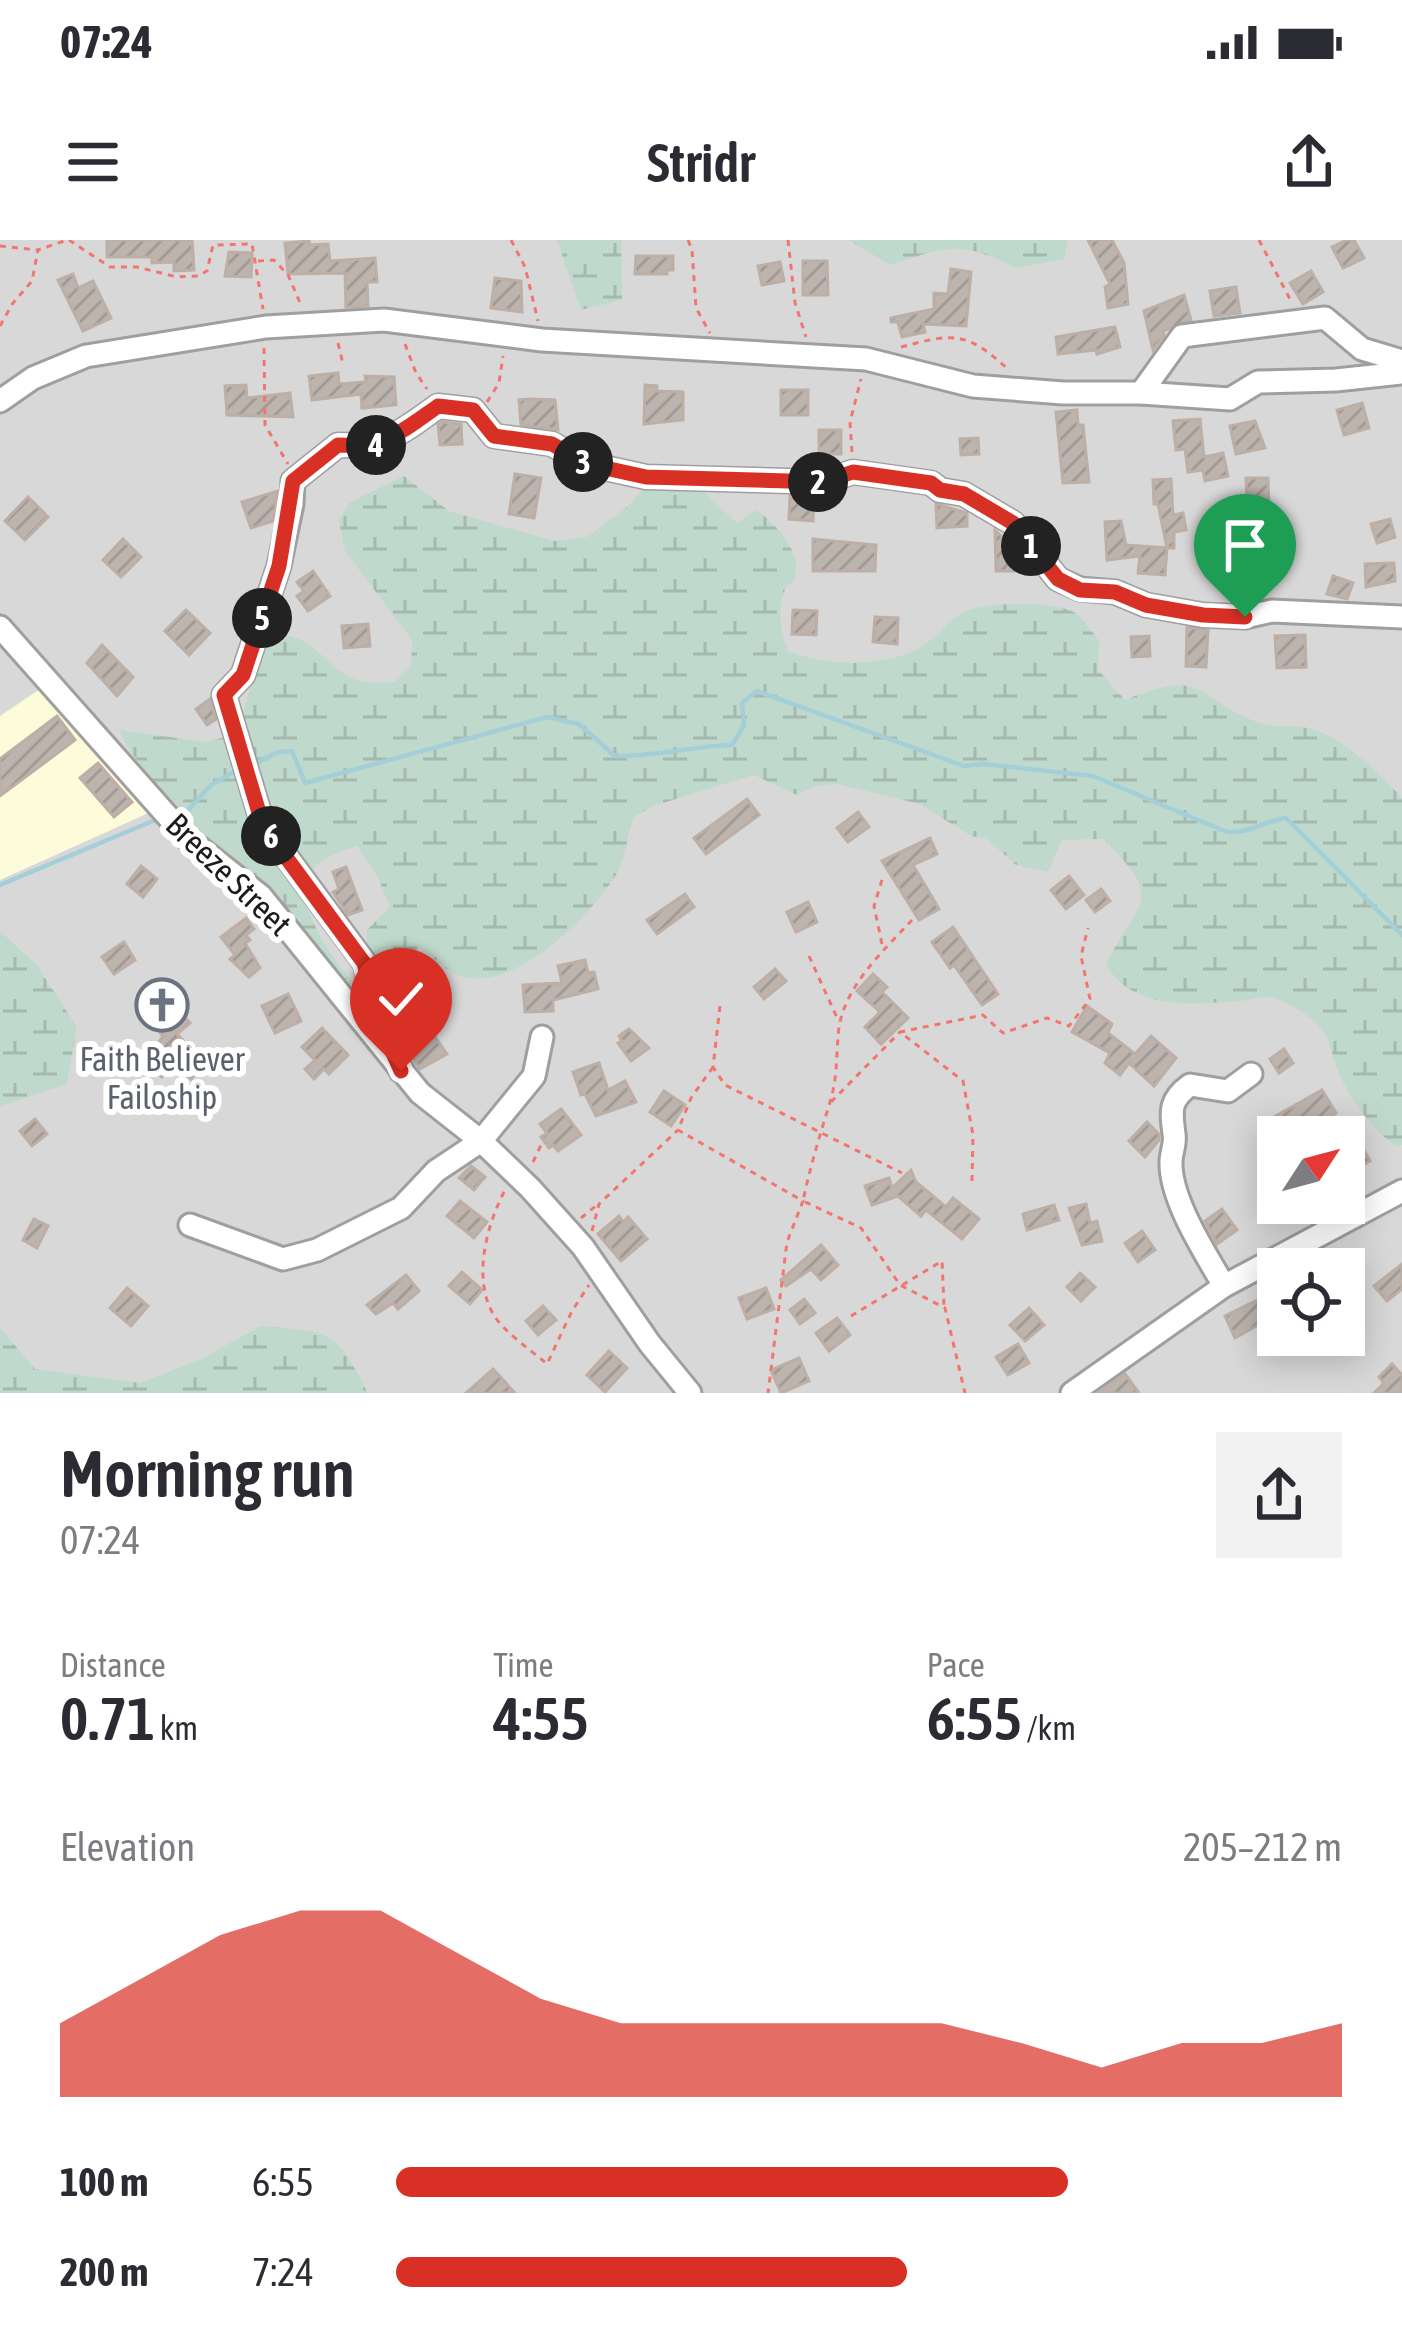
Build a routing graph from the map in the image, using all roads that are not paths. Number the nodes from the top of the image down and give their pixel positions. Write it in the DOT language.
graph roads {
  1 [pos="1402,361"];
  2 [pos="1402,373"];
  3 [pos="1141,393"];
  4 [pos="0,401"];
  5 [pos="1402,617"];
  6 [pos="0,627"];
  7 [pos="542,1036"];
  8 [pos="401,1071"];
  9 [pos="1251,1074"];
  10 [pos="481,1141"];
  11 [pos="1402,1191"];
  12 [pos="190,1225"];
  13 [pos="1224,1286"];
  14 [pos="690,1393"];
  15 [pos="1072,1393"];
  1 -- 3 [label="street"];
  2 -- 3 [label="street"];
  3 -- 4 [label="street"];
  5 -- 8 [label="street"];
  6 -- 8 [label="street, Breeze Street"];
  7 -- 10 [label="street"];
  8 -- 10 [label="street, Breeze Street"];
  9 -- 13 [label="street"];
  10 -- 12 [label="street"];
  10 -- 14 [label="street, Breeze Street"];
  11 -- 13 [label="street"];
  13 -- 15 [label="street"];
}
